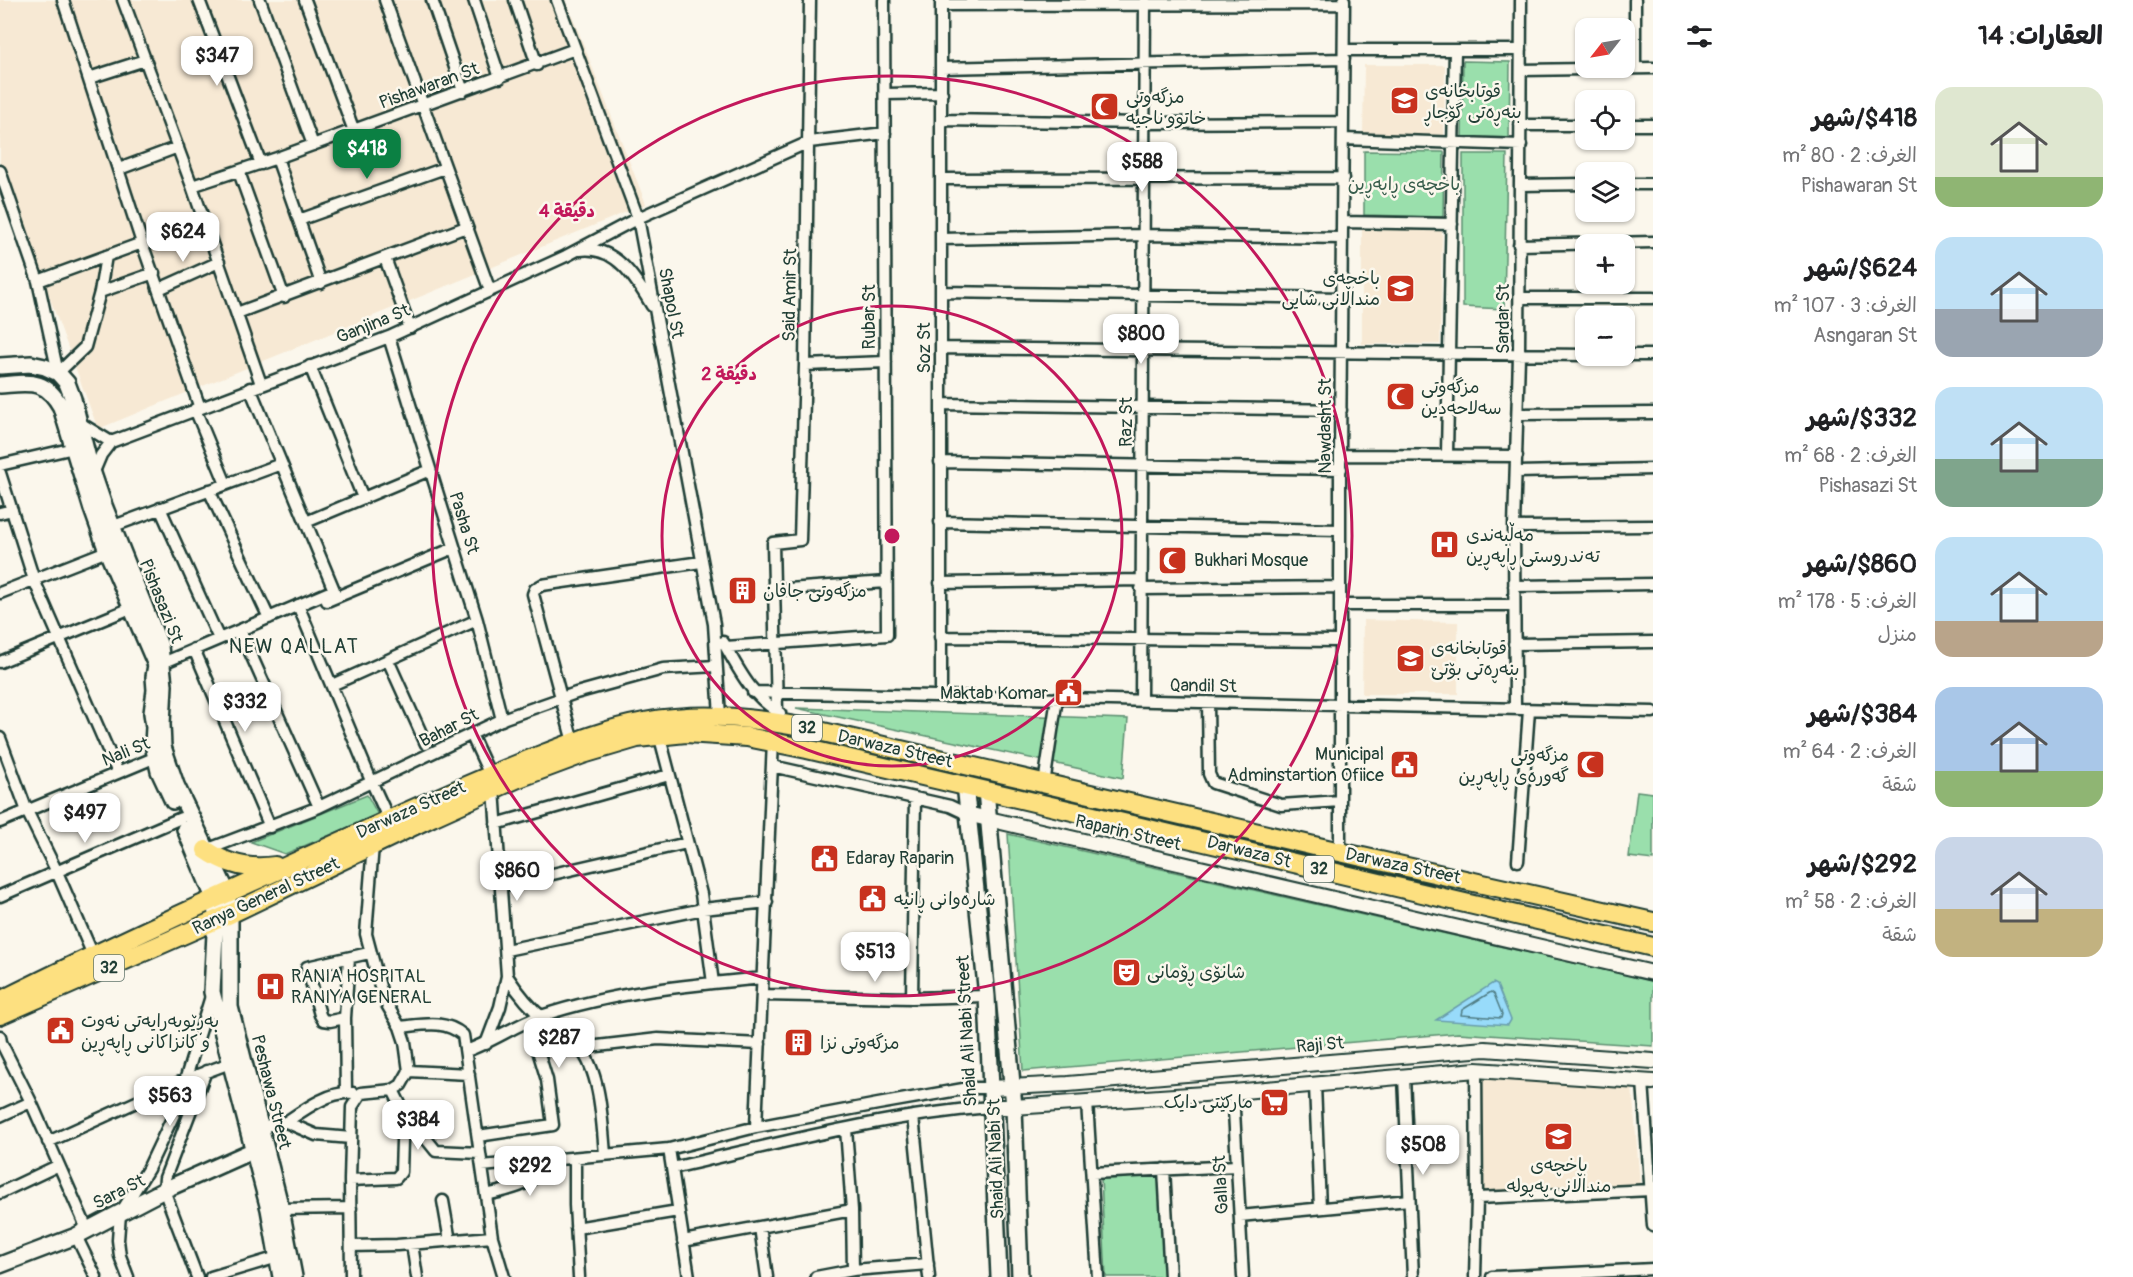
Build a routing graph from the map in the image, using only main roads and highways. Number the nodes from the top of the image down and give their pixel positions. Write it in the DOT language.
graph roads {
  1 [pos="0,366"];
  2 [pos="58,373"];
  3 [pos="0,385"];
  4 [pos="46,388"];
  5 [pos="160,664"];
  6 [pos="161,756"];
  7 [pos="492,782"];
  8 [pos="964,784"];
  9 [pos="986,790"];
  10 [pos="206,850"];
  11 [pos="294,862"];
  12 [pos="220,895"];
  13 [pos="1568,903"];
  14 [pos="223,917"];
  15 [pos="1653,922"];
  16 [pos="1563,926"];
  17 [pos="1653,947"];
  18 [pos="1,1015"];
  19 [pos="254,1150"];
  20 [pos="275,1209"];
  21 [pos="0,1265"];
  22 [pos="281,1277"];
  23 [pos="294,1277"];
  24 [pos="999,1277"];
  25 [pos="1020,1277"];
  1 -- 2 [label="main road"];
  2 -- 4 [label="main road"];
  2 -- 5 [label="main road, Pishasazi St"];
  3 -- 4 [label="main road"];
  4 -- 5 [label="main road, Pishasazi St"];
  5 -- 6 [label="main road, Pishasazi St"];
  6 -- 10 [label="main road, Pishasazi St"];
  6 -- 12 [label="main road, Pishasazi St"];
  7 -- 8 [label="highway, Ranya General Street / 32"];
  7 -- 11 [label="highway, Darwaza Street / 32"];
  7 -- 13 [label="highway, Darwaza Street / 32"];
  7 -- 14 [label="highway, Ranya General Street / 32"];
  8 -- 9 [label="highway, Ranya General Street / 32"];
  8 -- 24 [label="main road, Shaid Ali Nabi Street"];
  9 -- 16 [label="highway, Darwaza St / 32"];
  9 -- 25 [label="main road, Shaid Ali Nabi St"];
  10 -- 11 [label="highway"];
  10 -- 12 [label="main road, Pishasazi St"];
  11 -- 12 [label="highway, Darwaza Street / 32"];
  12 -- 14 [label="main road, Pishasazi St"];
  12 -- 18 [label="highway, Darwaza Street / 32"];
  13 -- 15 [label="highway, Darwaza Street / 32"];
  13 -- 16 [label="highway"];
  14 -- 18 [label="highway, Ranya General Street / 32"];
  14 -- 19 [label="main road, Peshawa Street"];
  14 -- 20 [label="main road, Peshawa Street"];
  16 -- 17 [label="highway, Darwaza St / 32"];
  19 -- 20 [label="main road, Peshawa Street"];
  19 -- 21 [label="main road, Sara St"];
  20 -- 22 [label="main road, Peshawa Street"];
  20 -- 23 [label="main road, Peshawa Street"];
}
